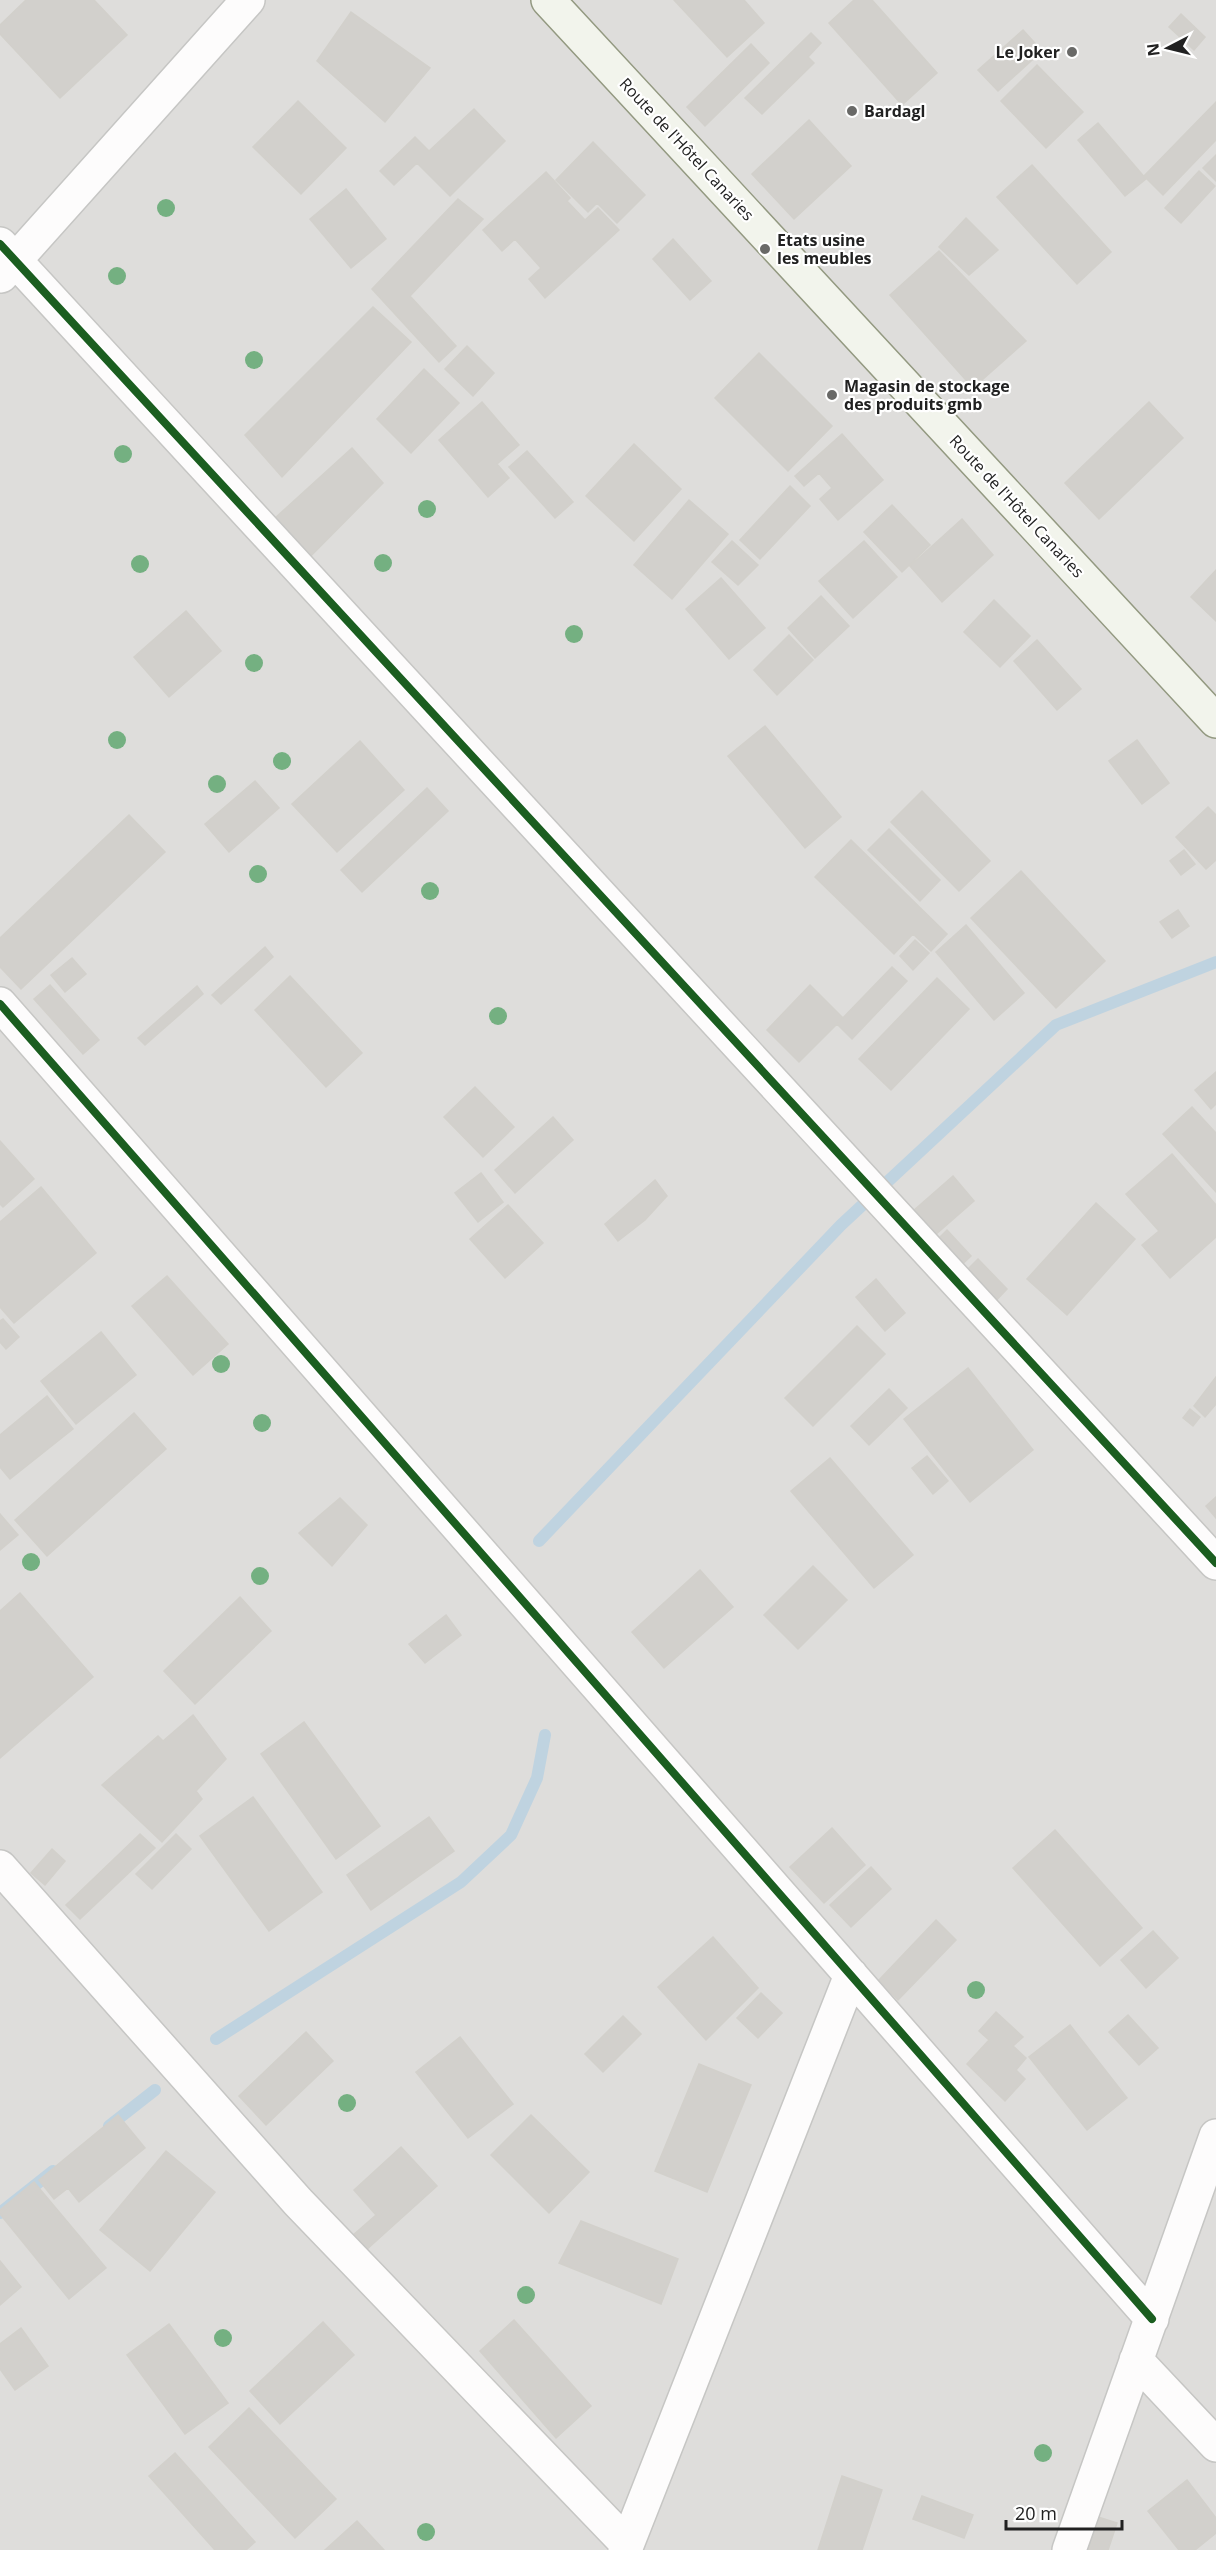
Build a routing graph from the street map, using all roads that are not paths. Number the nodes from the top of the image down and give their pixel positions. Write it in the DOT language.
graph roads {
  1 [pos="248,0"];
  2 [pos="548,0"];
  3 [pos="5,260"];
  4 [pos="1216,721"];
  5 [pos="0,1004"];
  6 [pos="1216,1563"];
  7 [pos="0,1867"];
  8 [pos="851,1975"];
  9 [pos="1216,2136"];
  10 [pos="1152,2319"];
  11 [pos="1136,2360"];
  12 [pos="1216,2445"];
  13 [pos="626,2547"];
  14 [pos="1068,2550"];
  1 -- 3 [label="street"];
  2 -- 4 [label="street, Route de l'Hôtel Canaries"];
  3 -- 6 [label="street"];
  5 -- 8 [label="street"];
  7 -- 13 [label="street"];
  8 -- 10 [label="street"];
  8 -- 13 [label="street"];
  9 -- 10 [label="street"];
  10 -- 11 [label="street"];
  11 -- 12 [label="street"];
  11 -- 14 [label="street"];
}
